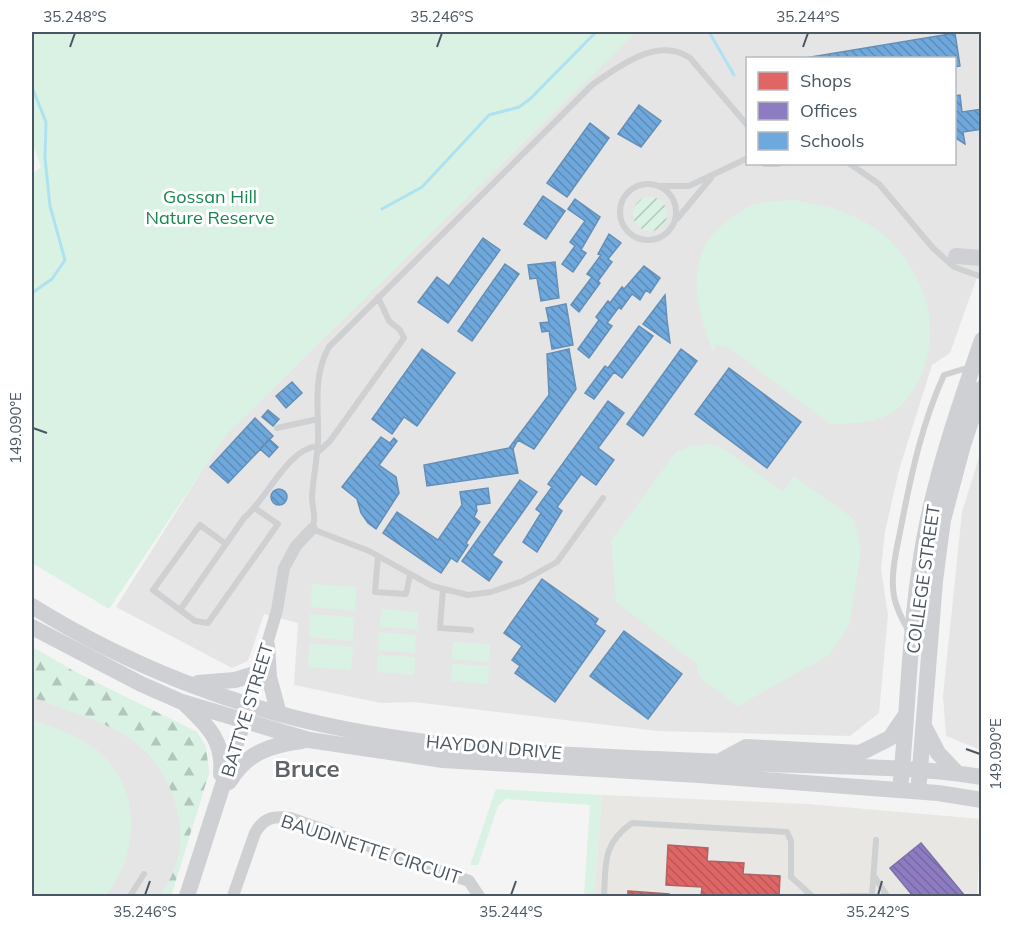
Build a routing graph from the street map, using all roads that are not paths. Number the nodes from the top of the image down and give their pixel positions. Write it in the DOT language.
graph roads {
  1 [pos="746,125"];
  2 [pos="746,158"];
  3 [pos="851,165"];
  4 [pos="711,177"];
  5 [pos="658,186"];
  6 [pos="675,223"];
  7 [pos="937,252"];
  8 [pos="956,256"];
  9 [pos="981,258"];
  10 [pos="981,264"];
  11 [pos="981,277"];
  12 [pos="378,297"];
  13 [pos="981,340"];
  14 [pos="972,366"];
  15 [pos="981,388"];
  16 [pos="318,419"];
  17 [pos="277,429"];
  18 [pos="318,450"];
  19 [pos="603,498"];
  20 [pos="256,509"];
  21 [pos="312,529"];
  22 [pos="226,544"];
  23 [pos="378,556"];
  24 [pos="410,575"];
  25 [pos="443,589"];
  26 [pos="32,606"];
  27 [pos="180,610"];
  28 [pos="32,627"];
  29 [pos="471,630"];
  30 [pos="913,638"];
  31 [pos="267,645"];
  32 [pos="258,673"];
  33 [pos="188,684"];
  34 [pos="182,702"];
  35 [pos="249,704"];
  36 [pos="908,710"];
  37 [pos="279,714"];
  38 [pos="243,720"];
  39 [pos="923,725"];
  40 [pos="309,740"];
  41 [pos="904,740"];
  42 [pos="720,761"];
  43 [pos="773,764"];
  44 [pos="902,770"];
  45 [pos="920,771"];
  46 [pos="957,773"];
  47 [pos="981,777"];
  48 [pos="900,790"];
  49 [pos="918,791"];
  50 [pos="981,800"];
  51 [pos="218,801"];
  52 [pos="876,840"];
  53 [pos="144,874"];
  54 [pos="874,876"];
  55 [pos="863,896"];
  56 [pos="130,897"];
  57 [pos="187,897"];
  58 [pos="233,897"];
  59 [pos="479,897"];
  60 [pos="604,897"];
  61 [pos="812,897"];
  62 [pos="842,897"];
  63 [pos="871,897"];
  64 [pos="888,897"];
  1 -- 12 [label="lane"];
  2 -- 4 [label="lane"];
  3 -- 7 [label="lane"];
  4 -- 5 [label="lane"];
  4 -- 6 [label="lane"];
  5 -- 6 [label="lane"];
  5 -- 6 [label="lane"];
  7 -- 8 [label="lane"];
  7 -- 11 [label="lane"];
  8 -- 9 [label="main road"];
  8 -- 10 [label="lane"];
  12 -- 16 [label="lane"];
  12 -- 18 [label="lane"];
  13 -- 14 [label="main road, COLLEGE STREET"];
  14 -- 30 [label="main road, COLLEGE STREET"];
  14 -- 30 [label="lane"];
  15 -- 39 [label="main road, COLLEGE STREET"];
  16 -- 17 [label="lane"];
  16 -- 18 [label="lane"];
  18 -- 20 [label="lane"];
  18 -- 21 [label="lane"];
  19 -- 25 [label="lane"];
  20 -- 22 [label="lane"];
  20 -- 27 [label="lane"];
  21 -- 23 [label="lane"];
  21 -- 31 [label="street, BATTYE STREET"];
  22 -- 27 [label="lane"];
  22 -- 27 [label="lane"];
  23 -- 24 [label="lane"];
  23 -- 24 [label="lane"];
  24 -- 25 [label="lane"];
  25 -- 29 [label="lane"];
  26 -- 33 [label="main road, HAYDON DRIVE"];
  28 -- 34 [label="main road, HAYDON DRIVE"];
  30 -- 36 [label="main road, COLLEGE STREET"];
  31 -- 32 [label="street, BATTYE STREET"];
  31 -- 37 [label="main road"];
  32 -- 33 [label="main road"];
  32 -- 35 [label="street, BATTYE STREET"];
  33 -- 35 [label="main road, HAYDON DRIVE"];
  34 -- 38 [label="main road, HAYDON DRIVE"];
  34 -- 51 [label="main road"];
  35 -- 37 [label="main road, HAYDON DRIVE"];
  35 -- 38 [label="main road, BATTYE STREET"];
  36 -- 41 [label="main road, COLLEGE STREET"];
  36 -- 42 [label="main road"];
  37 -- 42 [label="main road, HAYDON DRIVE"];
  38 -- 40 [label="main road, HAYDON DRIVE"];
  38 -- 51 [label="main road, BATTYE STREET"];
  39 -- 45 [label="main road, COLLEGE STREET"];
  39 -- 46 [label="main road"];
  40 -- 48 [label="main road, HAYDON DRIVE"];
  40 -- 51 [label="main road"];
  41 -- 43 [label="main road"];
  41 -- 44 [label="main road, COLLEGE STREET"];
  42 -- 43 [label="main road, HAYDON DRIVE"];
  43 -- 44 [label="main road, HAYDON DRIVE"];
  44 -- 45 [label="main road, HAYDON DRIVE"];
  44 -- 48 [label="main road, COLLEGE STREET"];
  45 -- 46 [label="main road, HAYDON DRIVE"];
  45 -- 49 [label="main road, COLLEGE STREET"];
  46 -- 47 [label="main road, HAYDON DRIVE"];
  48 -- 49 [label="main road, HAYDON DRIVE"];
  49 -- 50 [label="main road, HAYDON DRIVE"];
  51 -- 57 [label="main road, BATTYE STREET"];
  52 -- 54 [label="lane"];
  53 -- 56 [label="lane"];
  54 -- 63 [label="lane"];
  54 -- 64 [label="lane"];
  55 -- 62 [label="lane"];
  55 -- 63 [label="lane"];
  58 -- 59 [label="street, BAUDINETTE CIRCUIT"];
  60 -- 61 [label="lane"];
}
